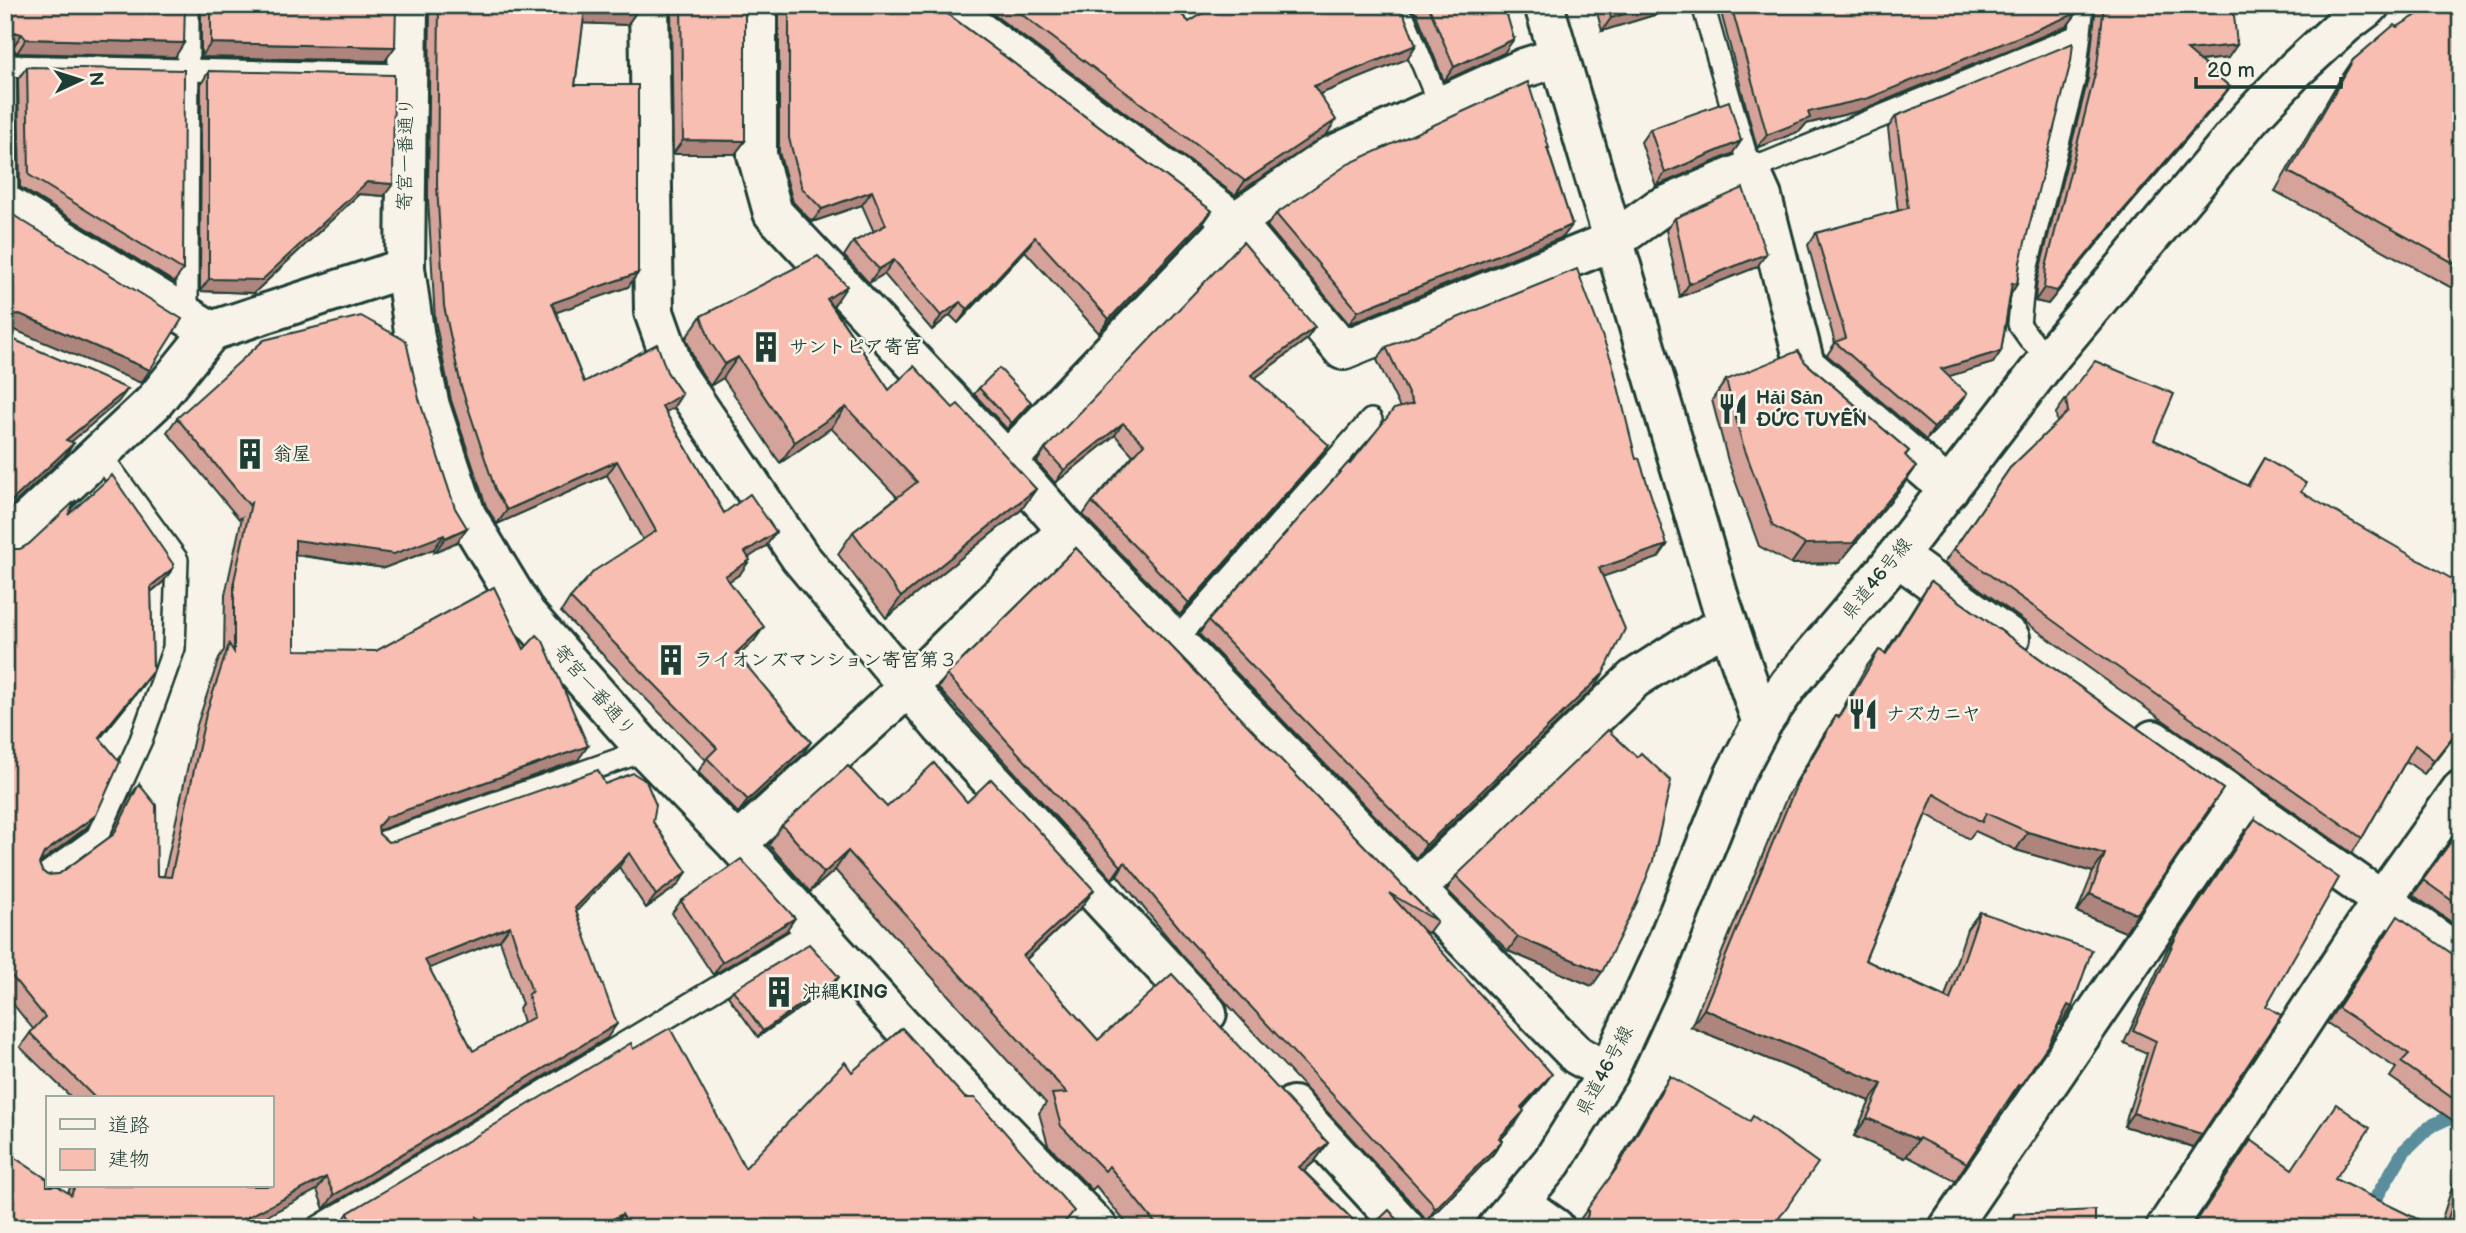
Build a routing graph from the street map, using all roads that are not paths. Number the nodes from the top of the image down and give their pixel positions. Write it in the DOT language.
graph roads {
  1 [pos="188,5"];
  2 [pos="408,5"];
  3 [pos="649,5"];
  4 [pos="757,5"];
  5 [pos="944,5"];
  6 [pos="1544,5"];
  7 [pos="1703,5"];
  8 [pos="2083,5"];
  9 [pos="2370,5"];
  10 [pos="1405,20"];
  11 [pos="2080,35"];
  12 [pos="1559,57"];
  13 [pos="5,59"];
  14 [pos="5,66"];
  15 [pos="188,70"];
  16 [pos="407,75"];
  17 [pos="1440,107"];
  18 [pos="1750,170"];
  19 [pos="6,205"];
  20 [pos="1235,222"];
  21 [pos="1615,240"];
  22 [pos="405,268"];
  23 [pos="199,324"];
  24 [pos="2049,358"];
  25 [pos="1371,420"];
  26 [pos="99,453"];
  27 [pos="1007,461"];
  28 [pos="1949,489"];
  29 [pos="1067,530"];
  30 [pos="10,531"];
  31 [pos="1897,556"];
  32 [pos="1728,625"];
  33 [pos="1175,641"];
  34 [pos="2034,655"];
  35 [pos="909,686"];
  36 [pos="2122,719"];
  37 [pos="1762,723"];
  38 [pos="646,750"];
  39 [pos="2461,790"];
  40 [pos="2241,801"];
  41 [pos="381,843"];
  42 [pos="737,844"];
  43 [pos="42,877"];
  44 [pos="1416,889"];
  45 [pos="2381,902"];
  46 [pos="813,930"];
  47 [pos="2461,956"];
  48 [pos="1235,1043"];
  49 [pos="1608,1072"];
  50 [pos="1273,1084"];
  51 [pos="1509,1215"];
  52 [pos="317,1228"];
  53 [pos="1098,1228"];
  54 [pos="1405,1228"];
  55 [pos="1555,1228"];
  56 [pos="1949,1228"];
  57 [pos="2166,1228"];
  1 -- 15 [label="lane"];
  2 -- 16 [label="street, 寄宮一番通り"];
  3 -- 35 [label="street"];
  4 -- 27 [label="street"];
  5 -- 20 [label="street"];
  6 -- 12 [label="street"];
  7 -- 18 [label="lane"];
  8 -- 11 [label="lane"];
  9 -- 24 [label="street, 県道46号線"];
  10 -- 17 [label="lane"];
  11 -- 18 [label="lane"];
  11 -- 24 [label="lane"];
  12 -- 17 [label="street"];
  12 -- 21 [label="street"];
  13 -- 14 [label="lane"];
  14 -- 15 [label="lane"];
  14 -- 19 [label="lane"];
  15 -- 16 [label="lane"];
  15 -- 23 [label="lane"];
  16 -- 22 [label="street, 寄宮一番通り"];
  17 -- 20 [label="street"];
  18 -- 21 [label="street"];
  18 -- 28 [label="street"];
  19 -- 23 [label="street"];
  20 -- 21 [label="street"];
  20 -- 27 [label="street"];
  21 -- 32 [label="street"];
  22 -- 23 [label="street"];
  22 -- 38 [label="street, 寄宮一番通り"];
  23 -- 26 [label="street"];
  24 -- 28 [label="street, 県道46号線"];
  25 -- 33 [label="lane"];
  26 -- 30 [label="street"];
  26 -- 43 [label="lane"];
  27 -- 29 [label="street"];
  28 -- 31 [label="street, 県道46号線"];
  29 -- 33 [label="street"];
  29 -- 35 [label="street"];
  31 -- 34 [label="street"];
  31 -- 37 [label="street, 県道46号線"];
  32 -- 37 [label="street"];
  32 -- 44 [label="street"];
  33 -- 44 [label="street"];
  35 -- 42 [label="street"];
  35 -- 48 [label="street"];
  36 -- 40 [label="street"];
  37 -- 49 [label="street, 県道46号線"];
  38 -- 41 [label="lane"];
  38 -- 42 [label="street, 寄宮一番通り"];
  39 -- 45 [label="street"];
  40 -- 45 [label="street"];
  40 -- 56 [label="street"];
  42 -- 46 [label="street, 寄宮一番通り"];
  44 -- 49 [label="street"];
  45 -- 47 [label="street"];
  45 -- 57 [label="street"];
  46 -- 52 [label="lane"];
  46 -- 53 [label="street, 寄宮一番通り"];
  49 -- 51 [label="street, 県道46号線"];
  50 -- 54 [label="street"];
  51 -- 55 [label="street"];
}
